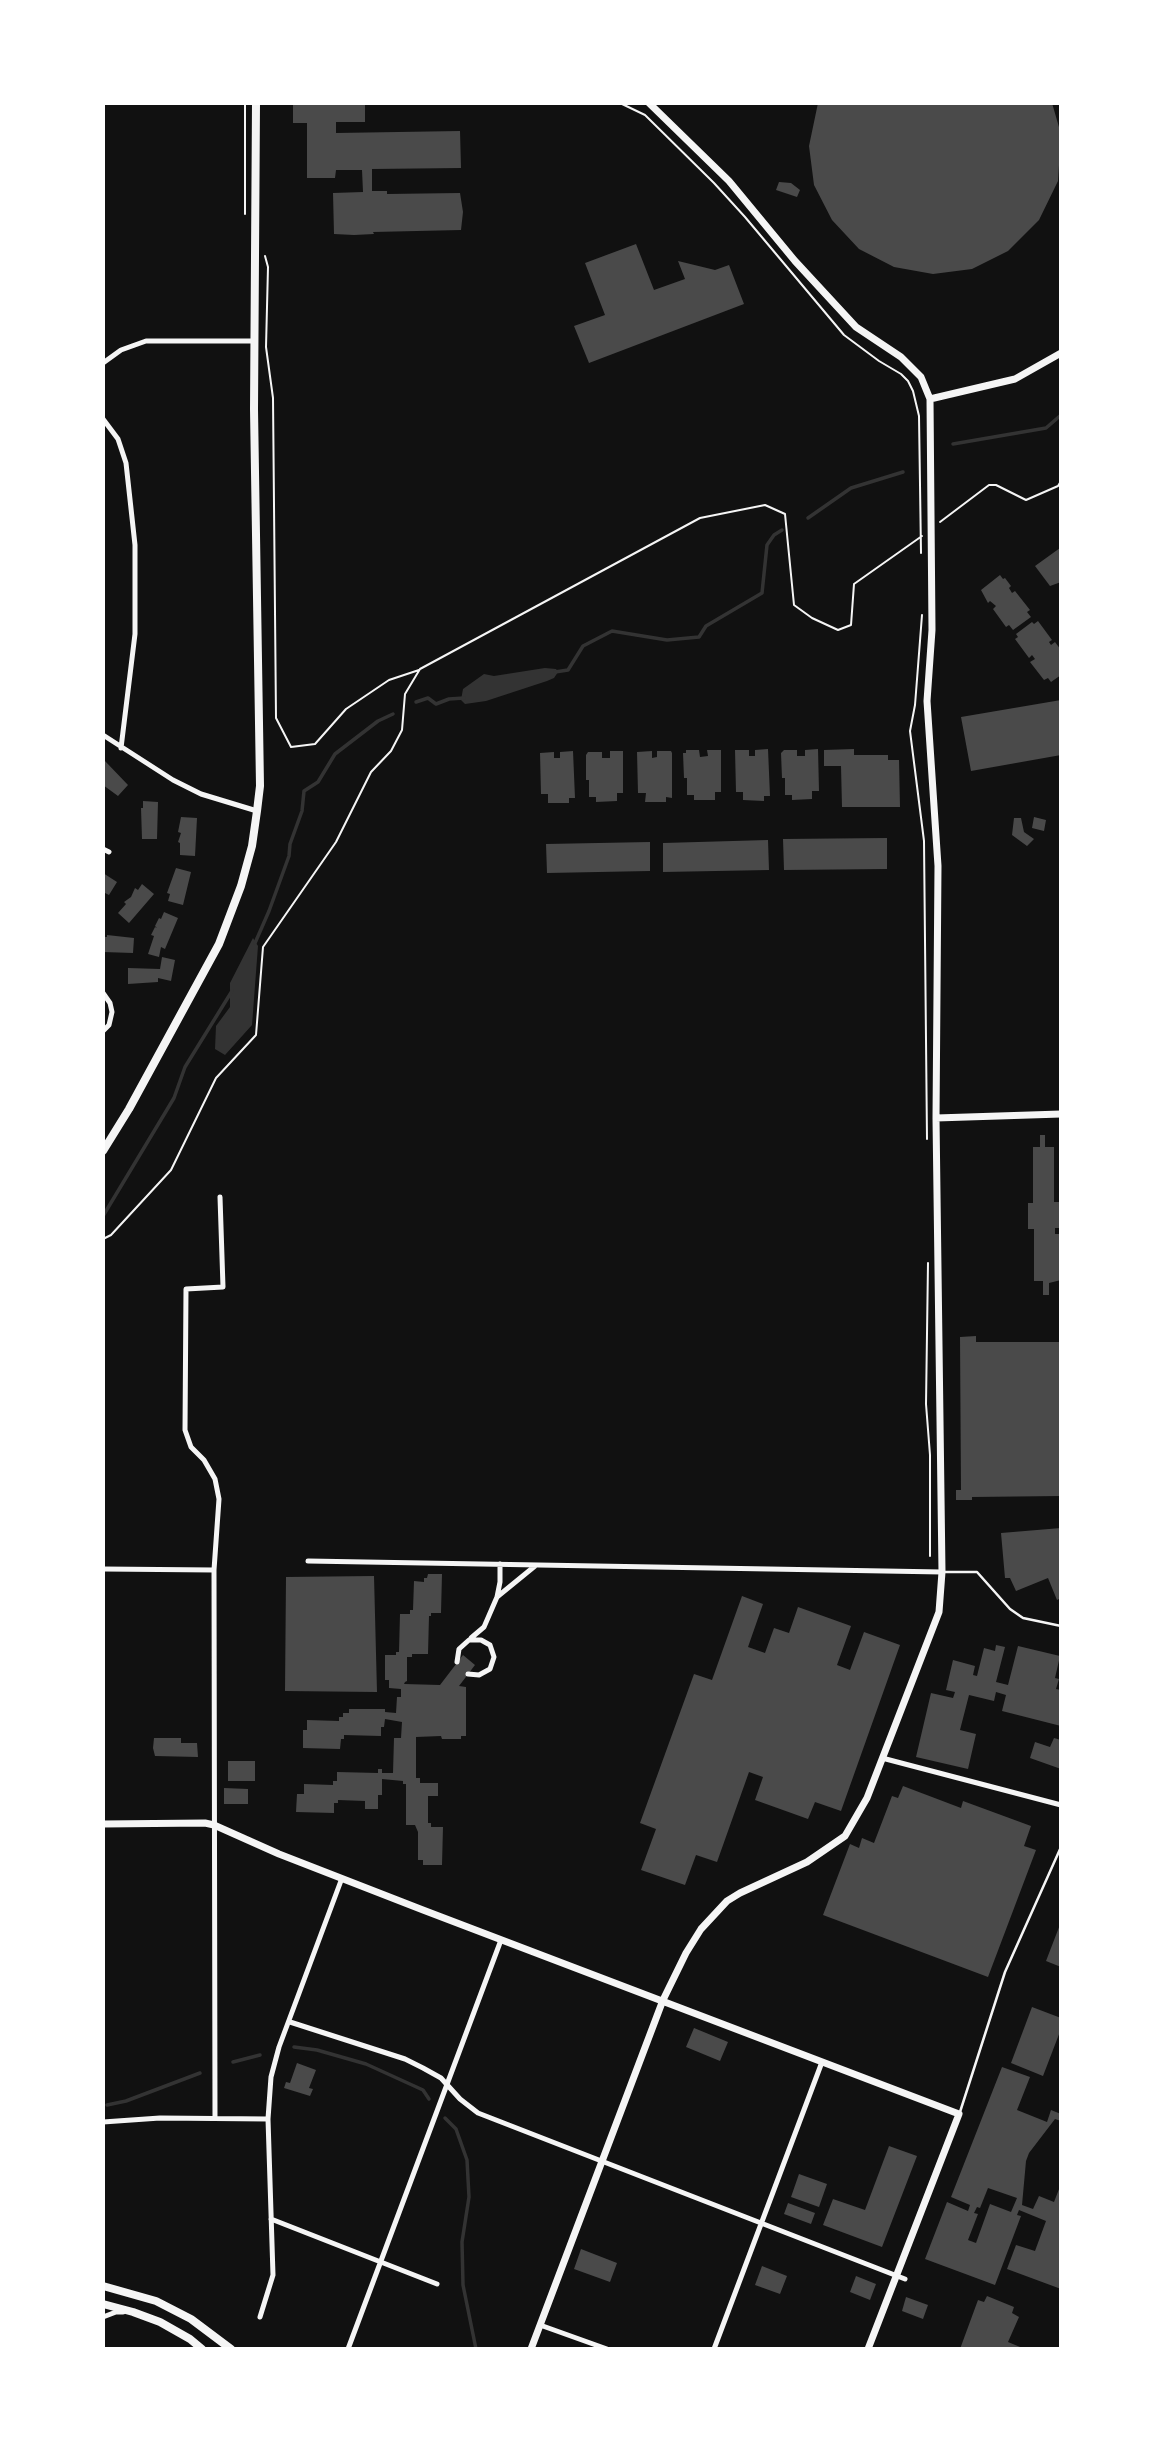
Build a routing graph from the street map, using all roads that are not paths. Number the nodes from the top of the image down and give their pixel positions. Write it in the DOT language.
graph roads {
  1 [pos="256,103"];
  2 [pos="649,103"];
  3 [pos="255,341"];
  4 [pos="1061,353"];
  5 [pos="103,363"];
  6 [pos="930,399"];
  7 [pos="103,419"];
  8 [pos="103,735"];
  9 [pos="121,748"];
  10 [pos="257,811"];
  11 [pos="103,993"];
  12 [pos="103,1031"];
  13 [pos="1061,1114"];
  14 [pos="936,1118"];
  15 [pos="103,1151"];
  16 [pos="220,1197"];
  17 [pos="308,1561"];
  18 [pos="500,1564"];
  19 [pos="536,1565"];
  20 [pos="103,1569"];
  21 [pos="214,1570"];
  22 [pos="942,1572"];
  23 [pos="497,1597"];
  24 [pos="1061,1626"];
  25 [pos="484,1627"];
  26 [pos="469,1640"];
  27 [pos="489,1646"];
  28 [pos="457,1662"];
  29 [pos="468,1674"];
  30 [pos="883,1758"];
  31 [pos="1061,1805"];
  32 [pos="103,1824"];
  33 [pos="214,1825"];
  34 [pos="1061,1847"];
  35 [pos="342,1878"];
  36 [pos="501,1940"];
  37 [pos="663,2000"];
  38 [pos="290,2022"];
  39 [pos="822,2062"];
  40 [pos="447,2084"];
  41 [pos="959,2114"];
  42 [pos="215,2118"];
  43 [pos="268,2119"];
  44 [pos="103,2122"];
  45 [pos="603,2162"];
  46 [pos="271,2219"];
  47 [pos="762,2222"];
  48 [pos="380,2262"];
  49 [pos="896,2277"];
  50 [pos="905,2279"];
  51 [pos="437,2284"];
  52 [pos="103,2286"];
  53 [pos="103,2304"];
  54 [pos="133,2312"];
  55 [pos="103,2317"];
  56 [pos="260,2317"];
  57 [pos="540,2325"];
  58 [pos="202,2349"];
  59 [pos="231,2349"];
  60 [pos="348,2349"];
  61 [pos="531,2349"];
  62 [pos="607,2349"];
  63 [pos="714,2349"];
  64 [pos="868,2349"];
  1 -- 3 [label="main road"];
  2 -- 6 [label="street"];
  3 -- 5 [label="street"];
  3 -- 10 [label="main road"];
  4 -- 6 [label="street"];
  6 -- 14 [label="street"];
  7 -- 9 [label="street"];
  8 -- 9 [label="street"];
  9 -- 10 [label="street"];
  10 -- 15 [label="main road"];
  11 -- 12 [label="street"];
  13 -- 14 [label="street"];
  14 -- 22 [label="street"];
  16 -- 21 [label="street"];
  17 -- 18 [label="street"];
  18 -- 19 [label="street"];
  18 -- 23 [label="street"];
  19 -- 22 [label="street"];
  19 -- 23 [label="street"];
  20 -- 21 [label="street"];
  21 -- 33 [label="street"];
  22 -- 24 [label="lane"];
  22 -- 30 [label="street"];
  23 -- 25 [label="street"];
  25 -- 26 [label="street"];
  25 -- 27 [label="street"];
  26 -- 27 [label="street"];
  26 -- 28 [label="street"];
  27 -- 29 [label="street"];
  30 -- 31 [label="street"];
  30 -- 37 [label="street"];
  32 -- 33 [label="street"];
  33 -- 35 [label="street"];
  33 -- 42 [label="street"];
  34 -- 41 [label="lane"];
  35 -- 36 [label="street"];
  35 -- 38 [label="street"];
  36 -- 37 [label="street"];
  36 -- 40 [label="street"];
  37 -- 39 [label="street"];
  37 -- 45 [label="street"];
  38 -- 40 [label="street"];
  38 -- 43 [label="street"];
  39 -- 41 [label="street"];
  39 -- 47 [label="street"];
  40 -- 45 [label="street"];
  40 -- 48 [label="street"];
  41 -- 49 [label="street"];
  42 -- 43 [label="street"];
  42 -- 44 [label="street"];
  43 -- 46 [label="street"];
  45 -- 47 [label="street"];
  45 -- 57 [label="street"];
  46 -- 48 [label="street"];
  46 -- 56 [label="street"];
  47 -- 49 [label="street"];
  47 -- 63 [label="street"];
  48 -- 51 [label="street"];
  48 -- 60 [label="street"];
  49 -- 50 [label="street"];
  49 -- 64 [label="street"];
  52 -- 59 [label="main road"];
  53 -- 54 [label="main road"];
  54 -- 55 [label="street"];
  54 -- 58 [label="main road"];
  57 -- 61 [label="street"];
  57 -- 62 [label="street"];
}
